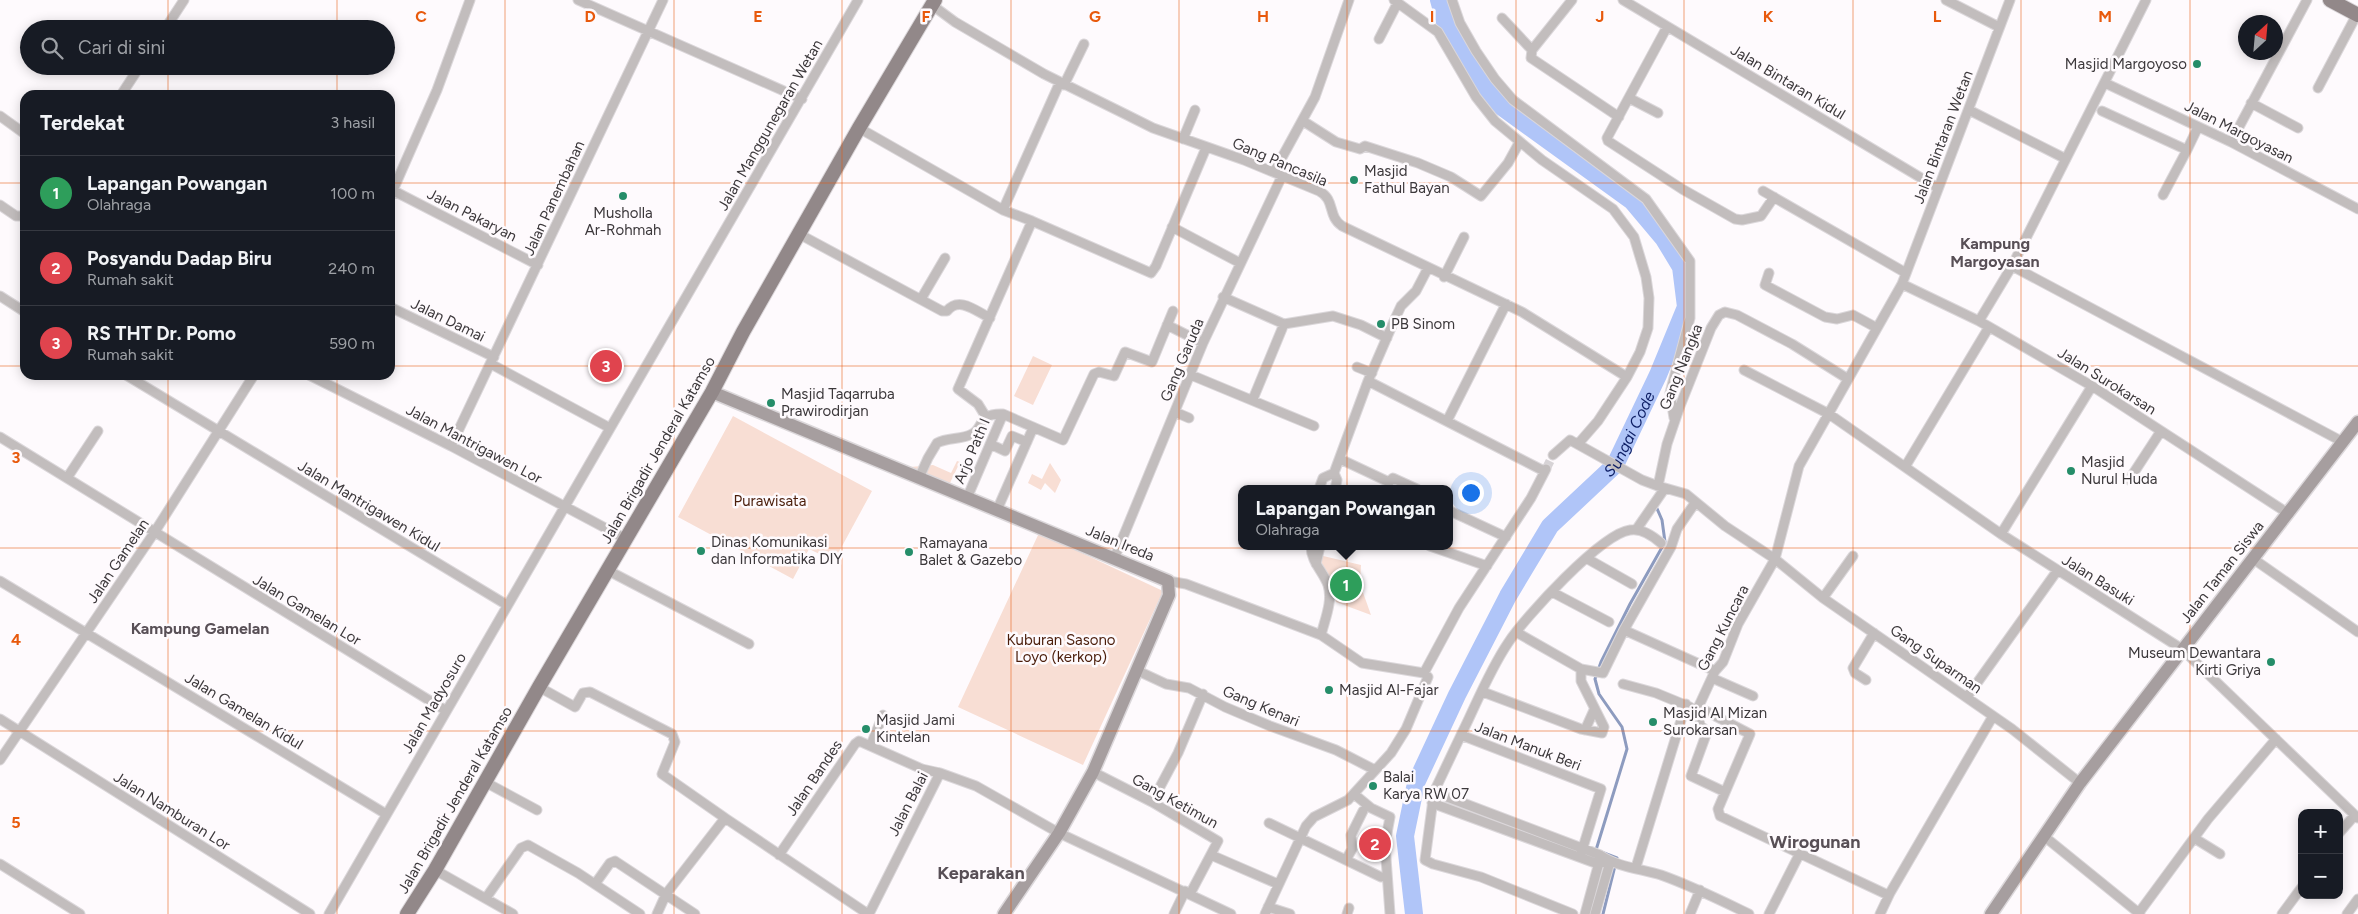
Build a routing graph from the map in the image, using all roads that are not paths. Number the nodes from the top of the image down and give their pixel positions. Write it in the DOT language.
graph roads {
  1 [pos="184,0"];
  2 [pos="470,0"];
  3 [pos="578,0"];
  4 [pos="663,0"];
  5 [pos="858,0"];
  6 [pos="1349,0"];
  7 [pos="1452,0"];
  8 [pos="1572,0"];
  9 [pos="1623,0"];
  10 [pos="1946,0"];
  11 [pos="2010,0"];
  12 [pos="2146,0"];
  13 [pos="2307,0"];
  14 [pos="2330,0"];
  15 [pos="1396,1"];
  16 [pos="933,3"];
  17 [pos="2358,15"];
  18 [pos="1502,18"];
  19 [pos="171,20"];
  20 [pos="1667,27"];
  21 [pos="1999,27"];
  22 [pos="649,32"];
  23 [pos="1378,39"];
  24 [pos="1084,44"];
  25 [pos="1532,50"];
  26 [pos="134,75"];
  27 [pos="1062,83"];
  28 [pos="2105,83"];
  29 [pos="2318,88"];
  30 [pos="125,90"];
  31 [pos="1629,98"];
  32 [pos="802,99"];
  33 [pos="2251,103"];
  34 [pos="1195,110"];
  35 [pos="1969,110"];
  36 [pos="2102,110"];
  37 [pos="1658,113"];
  38 [pos="0,116"];
  39 [pos="1619,117"];
  40 [pos="1303,121"];
  41 [pos="2198,127"];
  42 [pos="859,128"];
  43 [pos="2298,128"];
  44 [pos="20,130"];
  45 [pos="1183,139"];
  46 [pos="2231,142"];
  47 [pos="1519,143"];
  48 [pos="1206,148"];
  49 [pos="2187,150"];
  50 [pos="2066,159"];
  51 [pos="1278,174"];
  52 [pos="395,187"];
  53 [pos="1938,188"];
  54 [pos="1763,191"];
  55 [pos="395,195"];
  56 [pos="2163,195"];
  57 [pos="1774,197"];
  58 [pos="0,205"];
  59 [pos="2358,209"];
  60 [pos="1003,210"];
  61 [pos="20,216"];
  62 [pos="1032,221"];
  63 [pos="1172,227"];
  64 [pos="799,234"];
  65 [pos="1464,237"];
  66 [pos="945,258"];
  67 [pos="1240,263"];
  68 [pos="538,264"];
  69 [pos="2012,266"];
  70 [pos="1428,268"];
  71 [pos="1769,273"];
  72 [pos="1906,273"];
  73 [pos="1444,277"];
  74 [pos="1902,284"];
  75 [pos="0,296"];
  76 [pos="1224,297"];
  77 [pos="921,299"];
  78 [pos="1506,304"];
  79 [pos="20,309"];
  80 [pos="395,310"];
  81 [pos="1173,311"];
  82 [pos="990,318"];
  83 [pos="1979,321"];
  84 [pos="1284,324"];
  85 [pos="1167,326"];
  86 [pos="1989,327"];
  87 [pos="1877,328"];
  88 [pos="1387,338"];
  89 [pos="1203,342"];
  90 [pos="492,361"];
  91 [pos="1356,367"];
  92 [pos="1744,370"];
  93 [pos="1191,375"];
  94 [pos="1370,377"];
  95 [pos="1627,377"];
  96 [pos="1848,379"];
  97 [pos="134,380"];
  98 [pos="251,380"];
  99 [pos="319,380"];
  100 [pos="2092,386"];
  101 [pos="712,392"];
  102 [pos="1253,399"];
  103 [pos="1175,412"];
  104 [pos="1003,414"];
  105 [pos="1829,414"];
  106 [pos="986,418"];
  107 [pos="1189,418"];
  108 [pos="1675,420"];
  109 [pos="1447,421"];
  110 [pos="2358,422"];
  111 [pos="1314,426"];
  112 [pos="610,428"];
  113 [pos="1033,428"];
  114 [pos="2161,430"];
  115 [pos="98,431"];
  116 [pos="217,431"];
  117 [pos="0,437"];
  118 [pos="1027,442"];
  119 [pos="2343,442"];
  120 [pos="990,444"];
  121 [pos="451,446"];
  122 [pos="1581,446"];
  123 [pos="1553,455"];
  124 [pos="1340,459"];
  125 [pos="1906,467"];
  126 [pos="1334,474"];
  127 [pos="67,478"];
  128 [pos="919,478"];
  129 [pos="2129,480"];
  130 [pos="1320,485"];
  131 [pos="1336,485"];
  132 [pos="1408,485"];
  133 [pos="1661,487"];
  134 [pos="966,498"];
  135 [pos="1695,503"];
  136 [pos="563,507"];
  137 [pos="997,510"];
  138 [pos="1453,512"];
  139 [pos="2289,514"];
  140 [pos="1636,530"];
  141 [pos="154,533"];
  142 [pos="2001,534"];
  143 [pos="1506,537"];
  144 [pos="626,539"];
  145 [pos="1661,543"];
  146 [pos="1312,550"];
  147 [pos="1319,550"];
  148 [pos="1441,550"];
  149 [pos="1853,556"];
  150 [pos="1586,558"];
  151 [pos="1775,558"];
  152 [pos="2252,558"];
  153 [pos="1114,559"];
  154 [pos="1316,565"];
  155 [pos="1487,566"];
  156 [pos="608,570"];
  157 [pos="2057,571"];
  158 [pos="0,581"];
  159 [pos="1168,581"];
  160 [pos="1632,584"];
  161 [pos="1552,592"];
  162 [pos="1823,598"];
  163 [pos="506,605"];
  164 [pos="1609,622"];
  165 [pos="1624,630"];
  166 [pos="87,632"];
  167 [pos="1516,632"];
  168 [pos="2358,632"];
  169 [pos="1874,633"];
  170 [pos="1321,635"];
  171 [pos="749,644"];
  172 [pos="2182,649"];
  173 [pos="1582,669"];
  174 [pos="1136,670"];
  175 [pos="1424,673"];
  176 [pos="1713,675"];
  177 [pos="1866,680"];
  178 [pos="1623,684"];
  179 [pos="538,687"];
  180 [pos="1483,692"];
  181 [pos="1203,694"];
  182 [pos="1753,696"];
  183 [pos="1968,697"];
  184 [pos="1686,704"];
  185 [pos="1697,709"];
  186 [pos="445,710"];
  187 [pos="1594,710"];
  188 [pos="883,715"];
  189 [pos="1992,716"];
  190 [pos="0,719"];
  191 [pos="1585,730"];
  192 [pos="20,732"];
  193 [pos="1461,735"];
  194 [pos="2276,739"];
  195 [pos="871,745"];
  196 [pos="0,760"];
  197 [pos="1375,770"];
  198 [pos="1093,772"];
  199 [pos="940,773"];
  200 [pos="485,782"];
  201 [pos="2080,783"];
  202 [pos="1434,792"];
  203 [pos="1725,792"];
  204 [pos="1354,794"];
  205 [pos="1152,802"];
  206 [pos="1432,802"];
  207 [pos="537,810"];
  208 [pos="1363,811"];
  209 [pos="386,814"];
  210 [pos="1482,815"];
  211 [pos="2356,816"];
  212 [pos="725,818"];
  213 [pos="1269,823"];
  214 [pos="1535,830"];
  215 [pos="2343,830"];
  216 [pos="1059,833"];
  217 [pos="1300,837"];
  218 [pos="2045,837"];
  219 [pos="2194,838"];
  220 [pos="1532,839"];
  221 [pos="1581,853"];
  222 [pos="2220,854"];
  223 [pos="779,855"];
  224 [pos="1211,855"];
  225 [pos="1799,855"];
  226 [pos="1346,860"];
  227 [pos="1600,860"];
  228 [pos="1609,861"];
  229 [pos="0,864"];
  230 [pos="1636,868"];
  231 [pos="435,870"];
  232 [pos="1381,877"];
  233 [pos="595,884"];
  234 [pos="1278,884"];
  235 [pos="1700,890"];
  236 [pos="2298,892"];
  237 [pos="1187,893"];
  238 [pos="666,894"];
  239 [pos="1888,895"];
  240 [pos="486,898"];
  241 [pos="2358,899"];
  242 [pos="1729,910"];
  243 [pos="1266,911"];
  244 [pos="80,914"];
  245 [pos="310,914"];
  246 [pos="329,914"];
  247 [pos="407,914"];
  248 [pos="513,914"];
  249 [pos="640,914"];
  250 [pos="657,914"];
  251 [pos="695,914"];
  252 [pos="868,914"];
  253 [pos="1004,914"];
  254 [pos="1174,914"];
  255 [pos="1231,914"];
  256 [pos="1290,914"];
  257 [pos="1390,914"];
  258 [pos="1574,914"];
  259 [pos="1585,914"];
  260 [pos="1596,914"];
  261 [pos="1690,914"];
  262 [pos="1749,914"];
  263 [pos="1769,914"];
  264 [pos="1880,914"];
  265 [pos="1991,914"];
  266 [pos="2139,914"];
  267 [pos="2282,914"];
  268 [pos="2347,914"];
  1 -- 19 [label="street"];
  2 -- 52 [label="street"];
  3 -- 22 [label="street"];
  4 -- 22 [label="street, Jalan Panembahan"];
  5 -- 32 [label="street, Jalan Manggunegaran Wetan"];
  6 -- 40 [label="street, Gang Garuda"];
  7 -- 108 [label="street"];
  8 -- 25 [label="street"];
  9 -- 20 [label="street, Jalan Bintaran Kidul"];
  10 -- 21 [label="street"];
  11 -- 21 [label="street, Jalan Bintaran Wetan"];
  12 -- 28 [label="street"];
  13 -- 33 [label="street"];
  14 -- 17 [label="main road"];
  15 -- 23 [label="street"];
  15 -- 47 [label="street"];
  16 -- 27 [label="street, Gang Pancasila"];
  16 -- 42 [label="main road, Jalan Brigadir Jenderal Katamso"];
  17 -- 29 [label="street"];
  18 -- 25 [label="street"];
  20 -- 31 [label="street"];
  20 -- 53 [label="street, Jalan Bintaran Kidul"];
  21 -- 35 [label="street, Jalan Bintaran Wetan"];
  22 -- 32 [label="street"];
  22 -- 68 [label="street, Jalan Panembahan"];
  24 -- 27 [label="street"];
  25 -- 39 [label="street"];
  26 -- 30 [label="street"];
  27 -- 45 [label="street, Gang Pancasila"];
  27 -- 60 [label="street"];
  28 -- 41 [label="street, Jalan Margoyasan"];
  28 -- 50 [label="street"];
  31 -- 37 [label="street"];
  31 -- 39 [label="street"];
  32 -- 112 [label="street, Jalan Manggunegaran Wetan"];
  33 -- 43 [label="street"];
  33 -- 46 [label="street"];
  34 -- 45 [label="street"];
  35 -- 50 [label="street"];
  35 -- 53 [label="street, Jalan Bintaran Wetan"];
  36 -- 49 [label="street"];
  38 -- 44 [label="street"];
  39 -- 57 [label="street"];
  40 -- 47 [label="street"];
  40 -- 51 [label="street, Gang Garuda"];
  41 -- 46 [label="street, Jalan Margoyasan"];
  41 -- 49 [label="street"];
  42 -- 60 [label="street"];
  42 -- 64 [label="main road, Jalan Brigadir Jenderal Katamso"];
  45 -- 48 [label="street, Gang Pancasila"];
  46 -- 59 [label="street, Jalan Margoyasan"];
  47 -- 95 [label="street"];
  48 -- 51 [label="street, Gang Pancasila"];
  48 -- 63 [label="street"];
  49 -- 56 [label="street"];
  50 -- 69 [label="street"];
  51 -- 67 [label="street, Gang Garuda"];
  51 -- 70 [label="street, Gang Pancasila"];
  53 -- 72 [label="street, Jalan Bintaran Wetan"];
  54 -- 57 [label="street"];
  55 -- 68 [label="street, Jalan Pakaryan"];
  57 -- 72 [label="street"];
  58 -- 61 [label="street"];
  60 -- 62 [label="street"];
  62 -- 63 [label="street"];
  62 -- 82 [label="street"];
  63 -- 67 [label="street"];
  64 -- 77 [label="street"];
  64 -- 101 [label="main road, Jalan Brigadir Jenderal Katamso"];
  65 -- 73 [label="street"];
  66 -- 77 [label="street"];
  67 -- 76 [label="street, Gang Garuda"];
  68 -- 90 [label="street, Jalan Panembahan"];
  69 -- 83 [label="street"];
  69 -- 119 [label="street"];
  70 -- 73 [label="street, Gang Pancasila"];
  70 -- 88 [label="street"];
  71 -- 87 [label="street"];
  72 -- 74 [label="street, Jalan Bintaran Wetan"];
  73 -- 78 [label="street, Gang Pancasila"];
  74 -- 83 [label="street, Jalan Surokarsan"];
  74 -- 87 [label="street, Jalan Bintaran Wetan"];
  75 -- 79 [label="street"];
  76 -- 84 [label="street"];
  76 -- 89 [label="street, Gang Garuda"];
  77 -- 82 [label="street"];
  78 -- 95 [label="street, Gang Pancasila"];
  78 -- 109 [label="street"];
  80 -- 90 [label="street, Jalan Damai"];
  81 -- 85 [label="street"];
  82 -- 106 [label="street"];
  83 -- 86 [label="street, Jalan Surokarsan"];
  84 -- 88 [label="street"];
  84 -- 102 [label="street"];
  85 -- 89 [label="street"];
  85 -- 113 [label="street"];
  86 -- 100 [label="street, Jalan Surokarsan"];
  86 -- 125 [label="street"];
  87 -- 96 [label="street, Jalan Bintaran Wetan"];
  88 -- 94 [label="street"];
  89 -- 93 [label="street, Gang Garuda"];
  90 -- 112 [label="street, Jalan Damai"];
  90 -- 121 [label="street, Jalan Panembahan"];
  91 -- 94 [label="street"];
  92 -- 105 [label="street, Jalan Basuki"];
  93 -- 102 [label="street"];
  93 -- 103 [label="street, Gang Garuda"];
  94 -- 109 [label="street"];
  94 -- 124 [label="street"];
  95 -- 122 [label="street"];
  96 -- 105 [label="street, Jalan Bintaran Wetan"];
  96 -- 108 [label="street, Gang Nangka"];
  97 -- 116 [label="street, Jalan Mantrigawen Kidul"];
  98 -- 116 [label="street, Jalan Gamelan"];
  99 -- 121 [label="street, Jalan Mantrigawen Lor"];
  100 -- 114 [label="street, Jalan Surokarsan"];
  100 -- 142 [label="street"];
  101 -- 128 [label="street, Jalan Ireda"];
  101 -- 144 [label="main road, Jalan Brigadir Jenderal Katamso"];
  102 -- 111 [label="street"];
  103 -- 107 [label="street"];
  103 -- 153 [label="street, Gang Garuda"];
  104 -- 106 [label="street"];
  104 -- 113 [label="street"];
  104 -- 120 [label="street, Arjo Path I"];
  105 -- 125 [label="street, Jalan Basuki"];
  105 -- 151 [label="street, Gang Kuncara"];
  106 -- 128 [label="street"];
  108 -- 133 [label="street, Gang Nangka"];
  109 -- 143 [label="street"];
  110 -- 119 [label="street, Jalan Taman Siswa"];
  112 -- 136 [label="street, Jalan Madyosuro"];
  113 -- 118 [label="street"];
  114 -- 129 [label="street"];
  114 -- 139 [label="street, Jalan Surokarsan"];
  115 -- 127 [label="street"];
  116 -- 141 [label="street, Jalan Gamelan"];
  116 -- 163 [label="street, Jalan Mantrigawen Kidul"];
  117 -- 127 [label="street, Jalan Gamelan Lor"];
  118 -- 120 [label="street"];
  118 -- 137 [label="street"];
  119 -- 139 [label="street, Jalan Taman Siswa"];
  120 -- 134 [label="street, Arjo Path I"];
  121 -- 136 [label="street, Jalan Mantrigawen Lor"];
  122 -- 123 [label="street"];
  122 -- 133 [label="street"];
  124 -- 126 [label="street"];
  124 -- 132 [label="street"];
  125 -- 142 [label="street, Jalan Basuki"];
  126 -- 130 [label="street"];
  126 -- 131 [label="street"];
  127 -- 141 [label="street, Jalan Gamelan Lor"];
  128 -- 134 [label="street, Jalan Ireda"];
  133 -- 135 [label="street"];
  133 -- 140 [label="street"];
  134 -- 137 [label="street, Jalan Ireda"];
  135 -- 151 [label="street, Gang Suparman"];
  135 -- 165 [label="street"];
  136 -- 144 [label="street, Jalan Mantrigawen Lor"];
  136 -- 163 [label="street, Jalan Madyosuro"];
  137 -- 153 [label="street, Jalan Ireda"];
  138 -- 143 [label="street"];
  139 -- 152 [label="street, Jalan Taman Siswa"];
  140 -- 145 [label="street"];
  140 -- 150 [label="street"];
  141 -- 166 [label="street, Jalan Gamelan"];
  141 -- 186 [label="street, Jalan Gamelan Lor"];
  142 -- 157 [label="street, Jalan Basuki"];
  143 -- 155 [label="street"];
  144 -- 156 [label="main road, Jalan Brigadir Jenderal Katamso"];
  146 -- 154 [label="street"];
  147 -- 154 [label="street"];
  148 -- 155 [label="street"];
  149 -- 162 [label="street"];
  150 -- 160 [label="street"];
  150 -- 161 [label="street"];
  151 -- 162 [label="street, Gang Suparman"];
  151 -- 176 [label="street, Gang Kuncara"];
  152 -- 168 [label="street"];
  152 -- 172 [label="street, Jalan Taman Siswa"];
  153 -- 159 [label="street, Jalan Ireda"];
  154 -- 170 [label="street"];
  155 -- 175 [label="street"];
  156 -- 171 [label="street"];
  156 -- 179 [label="main road, Jalan Brigadir Jenderal Katamso"];
  157 -- 172 [label="street, Jalan Basuki"];
  157 -- 183 [label="street"];
  158 -- 166 [label="street, Jalan Gamelan Kidul"];
  159 -- 170 [label="street"];
  159 -- 174 [label="street"];
  161 -- 164 [label="street"];
  161 -- 167 [label="street"];
  162 -- 169 [label="street, Gang Suparman"];
  163 -- 186 [label="street, Jalan Madyosuro"];
  165 -- 173 [label="street"];
  165 -- 176 [label="street"];
  166 -- 192 [label="street, Jalan Gamelan"];
  166 -- 209 [label="street, Jalan Gamelan Kidul"];
  167 -- 173 [label="street"];
  167 -- 180 [label="street"];
  169 -- 177 [label="street"];
  169 -- 183 [label="street, Gang Suparman"];
  170 -- 175 [label="street"];
  172 -- 194 [label="street, Jalan Basuki"];
  172 -- 201 [label="street, Jalan Taman Siswa"];
  173 -- 187 [label="street"];
  174 -- 181 [label="street, Gang Kenari"];
  174 -- 198 [label="street"];
  175 -- 197 [label="street"];
  176 -- 182 [label="street"];
  176 -- 185 [label="street, Gang Kuncara"];
  178 -- 184 [label="street"];
  179 -- 200 [label="main road, Jalan Brigadir Jenderal Katamso"];
  179 -- 212 [label="street"];
  180 -- 191 [label="street"];
  180 -- 193 [label="street"];
  181 -- 197 [label="street, Gang Kenari"];
  181 -- 205 [label="street"];
  183 -- 189 [label="street, Gang Suparman"];
  184 -- 185 [label="street"];
  184 -- 230 [label="street"];
  185 -- 203 [label="street"];
  185 -- 203 [label="street"];
  186 -- 209 [label="street, Jalan Madyosuro"];
  187 -- 191 [label="street"];
  187 -- 191 [label="street"];
  188 -- 195 [label="street"];
  189 -- 201 [label="street, Gang Suparman"];
  189 -- 239 [label="street"];
  190 -- 192 [label="street, Jalan Namburan Lor"];
  192 -- 196 [label="street, Jalan Gamelan"];
  192 -- 245 [label="street, Jalan Namburan Lor"];
  193 -- 202 [label="street, Jalan Manuk Beri"];
  193 -- 221 [label="street, Jalan Manuk Beri"];
  194 -- 211 [label="street, Jalan Basuki"];
  194 -- 219 [label="street"];
  195 -- 199 [label="street"];
  195 -- 223 [label="street, Jalan Bandes"];
  197 -- 204 [label="street"];
  198 -- 205 [label="street, Gang Ketimun"];
  198 -- 216 [label="street"];
  199 -- 216 [label="street, Jalan Balai"];
  199 -- 252 [label="street, Jalan Balai"];
  200 -- 207 [label="street"];
  200 -- 231 [label="main road, Jalan Brigadir Jenderal Katamso"];
  201 -- 218 [label="street, Jalan Taman Siswa"];
  202 -- 206 [label="street, Jalan Manuk Beri"];
  202 -- 210 [label="street"];
  203 -- 225 [label="street"];
  204 -- 217 [label="street"];
  204 -- 257 [label="street"];
  205 -- 224 [label="street, Gang Ketimun"];
  206 -- 210 [label="street"];
  206 -- 258 [label="street, Jalan Manuk Beri"];
  208 -- 226 [label="street"];
  209 -- 246 [label="street, Jalan Madyosuro"];
  210 -- 214 [label="street"];
  210 -- 220 [label="street"];
  211 -- 215 [label="street"];
  212 -- 223 [label="street"];
  212 -- 238 [label="street"];
  213 -- 217 [label="street"];
  214 -- 220 [label="street"];
  214 -- 221 [label="street"];
  216 -- 237 [label="street, Jalan Balai"];
  216 -- 253 [label="street"];
  217 -- 226 [label="street"];
  217 -- 234 [label="street"];
  218 -- 265 [label="street, Jalan Taman Siswa"];
  218 -- 266 [label="street"];
  219 -- 222 [label="street"];
  219 -- 266 [label="street"];
  220 -- 221 [label="street"];
  221 -- 227 [label="street"];
  223 -- 252 [label="street"];
  224 -- 234 [label="street"];
  224 -- 237 [label="street"];
  225 -- 239 [label="street"];
  225 -- 263 [label="street"];
  226 -- 232 [label="street"];
  227 -- 228 [label="street"];
  227 -- 259 [label="street"];
  228 -- 230 [label="street"];
  228 -- 260 [label="street"];
  229 -- 244 [label="street"];
  230 -- 235 [label="street"];
  231 -- 240 [label="street"];
  231 -- 247 [label="main road, Jalan Brigadir Jenderal Katamso"];
  233 -- 238 [label="street"];
  233 -- 240 [label="street"];
  233 -- 249 [label="street"];
  234 -- 243 [label="street"];
  235 -- 242 [label="street"];
  235 -- 261 [label="street"];
  236 -- 267 [label="street"];
  237 -- 254 [label="street"];
  237 -- 255 [label="street, Jalan Balai"];
  238 -- 250 [label="street"];
  238 -- 251 [label="street"];
  239 -- 264 [label="street"];
  240 -- 248 [label="street"];
  241 -- 268 [label="street"];
  242 -- 262 [label="street"];
  243 -- 256 [label="street"];
}
